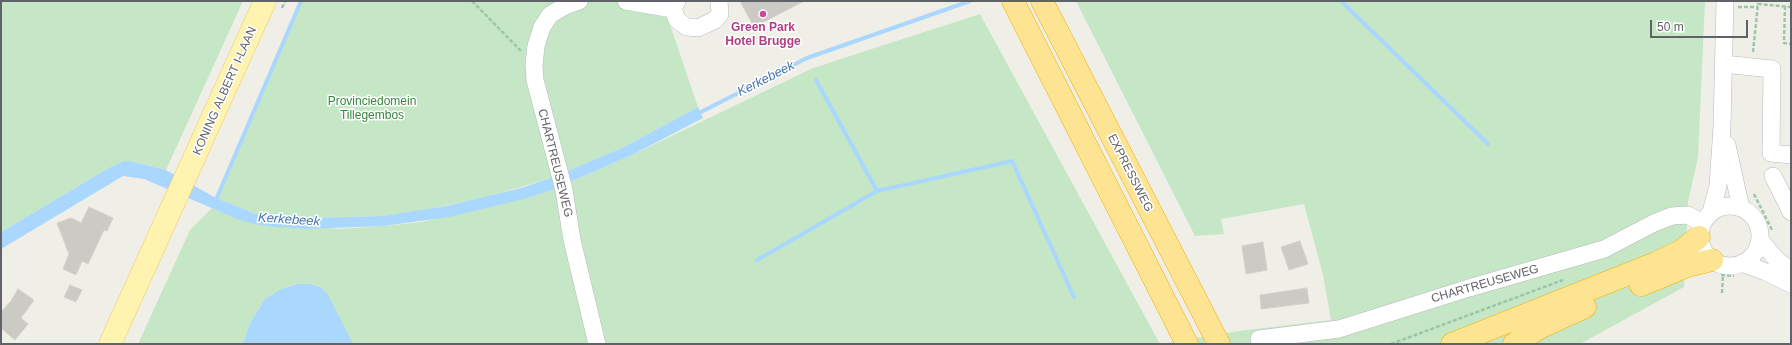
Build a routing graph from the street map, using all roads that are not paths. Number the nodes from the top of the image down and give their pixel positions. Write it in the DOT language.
graph roads {
  1 [pos="265,1"];
  2 [pos="579,1"];
  3 [pos="626,1"];
  4 [pos="719,1"];
  5 [pos="1013,1"];
  6 [pos="1042,1"];
  7 [pos="1725,1"];
  8 [pos="675,5"];
  9 [pos="1723,64"];
  10 [pos="1722,126"];
  11 [pos="1791,155"];
  12 [pos="1773,176"];
  13 [pos="1742,208"];
  14 [pos="1791,212"];
  15 [pos="1704,224"];
  16 [pos="1768,237"];
  17 [pos="1718,263"];
  18 [pos="1742,264"];
  19 [pos="1791,271"];
  20 [pos="1791,284"];
  21 [pos="1259,339"];
  22 [pos="110,344"];
  23 [pos="597,344"];
  24 [pos="1188,344"];
  25 [pos="1219,344"];
  26 [pos="1452,344"];
  27 [pos="1514,344"];
  1 -- 22 [label="main road, KONING ALBERT I-LAAN"];
  2 -- 23 [label="street, CHARTREUSEWEG"];
  3 -- 8 [label="street"];
  4 -- 8 [label="street"];
  5 -- 24 [label="highway"];
  6 -- 25 [label="highway, EXPRESSWEG"];
  7 -- 9 [label="street"];
  9 -- 10 [label="street"];
  9 -- 11 [label="street"];
  10 -- 13 [label="street"];
  10 -- 15 [label="street"];
  12 -- 14 [label="street"];
  13 -- 15 [label="street"];
  13 -- 16 [label="street"];
  15 -- 17 [label="street"];
  15 -- 21 [label="street, CHARTREUSEWEG"];
  15 -- 26 [label="highway"];
  16 -- 18 [label="street"];
  16 -- 19 [label="street"];
  17 -- 18 [label="street"];
  17 -- 27 [label="highway"];
  18 -- 20 [label="street"];
}
